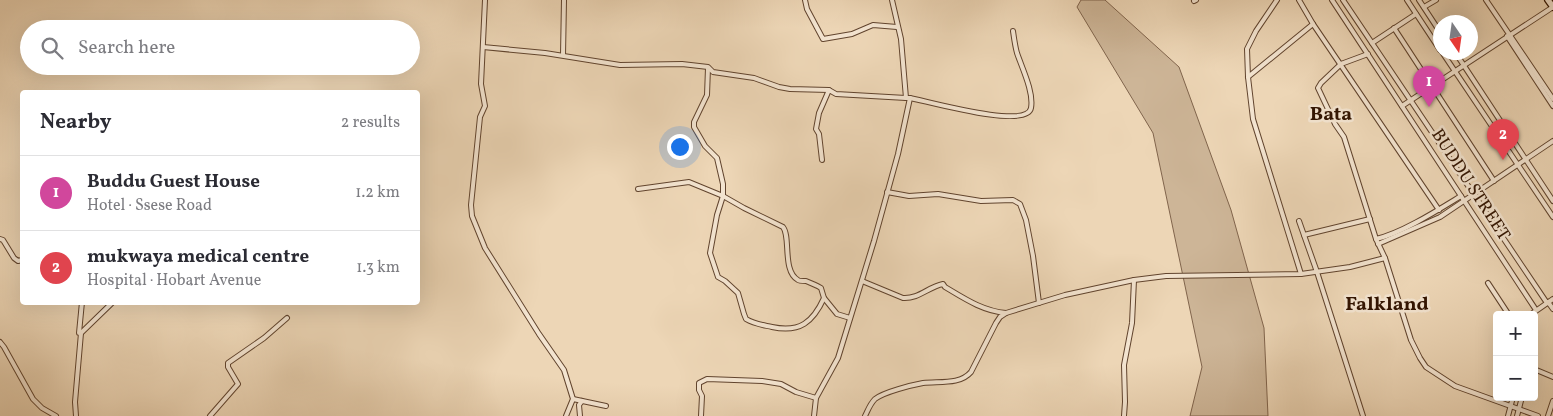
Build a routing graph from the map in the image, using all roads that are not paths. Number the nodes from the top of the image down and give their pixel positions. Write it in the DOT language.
graph roads {
  1 [pos="485,0"];
  2 [pos="564,0"];
  3 [pos="805,0"];
  4 [pos="892,0"];
  5 [pos="1277,0"];
  6 [pos="1299,0"];
  7 [pos="1332,0"];
  8 [pos="1343,0"];
  9 [pos="1407,0"];
  10 [pos="1419,0"];
  11 [pos="1436,0"];
  12 [pos="1486,0"];
  13 [pos="1548,0"];
  14 [pos="1424,7"];
  15 [pos="1553,7"];
  16 [pos="1416,14"];
  17 [pos="1433,21"];
  18 [pos="1314,24"];
  19 [pos="897,27"];
  20 [pos="1394,28"];
  21 [pos="1013,30"];
  22 [pos="1509,36"];
  23 [pos="1433,38"];
  24 [pos="1372,42"];
  25 [pos="483,47"];
  26 [pos="1368,54"];
  27 [pos="563,55"];
  28 [pos="1448,60"];
  29 [pos="1461,60"];
  30 [pos="1341,64"];
  31 [pos="1464,65"];
  32 [pos="708,67"];
  33 [pos="1455,71"];
  34 [pos="1248,77"];
  35 [pos="1432,86"];
  36 [pos="829,90"];
  37 [pos="908,98"];
  38 [pos="1553,99"];
  39 [pos="1411,100"];
  40 [pos="1402,106"];
  41 [pos="1553,106"];
  42 [pos="1553,141"];
  43 [pos="822,160"];
  44 [pos="1526,160"];
  45 [pos="1518,164"];
  46 [pos="1494,181"];
  47 [pos="638,189"];
  48 [pos="887,192"];
  49 [pos="1474,195"];
  50 [pos="723,196"];
  51 [pos="1461,196"];
  52 [pos="1465,201"];
  53 [pos="1553,201"];
  54 [pos="1439,210"];
  55 [pos="1553,217"];
  56 [pos="1370,219"];
  57 [pos="1299,221"];
  58 [pos="1304,235"];
  59 [pos="0,239"];
  60 [pos="1376,239"];
  61 [pos="1378,244"];
  62 [pos="1385,258"];
  63 [pos="20,260"];
  64 [pos="1318,272"];
  65 [pos="1301,274"];
  66 [pos="1134,280"];
  67 [pos="862,281"];
  68 [pos="1488,283"];
  69 [pos="824,298"];
  70 [pos="1553,299"];
  71 [pos="1039,303"];
  72 [pos="1548,303"];
  73 [pos="82,305"];
  74 [pos="110,305"];
  75 [pos="1553,309"];
  76 [pos="1536,310"];
  77 [pos="1506,311"];
  78 [pos="1006,313"];
  79 [pos="287,318"];
  80 [pos="850,318"];
  81 [pos="81,333"];
  82 [pos="0,342"];
  83 [pos="1538,370"];
  84 [pos="1553,378"];
  85 [pos="816,398"];
  86 [pos="573,399"];
  87 [pos="582,401"];
  88 [pos="1512,401"];
  89 [pos="1521,401"];
  90 [pos="1553,401"];
  91 [pos="606,406"];
  92 [pos="1511,407"];
  93 [pos="1520,410"];
  94 [pos="56,416"];
  95 [pos="76,416"];
  96 [pos="210,416"];
  97 [pos="566,416"];
  98 [pos="580,416"];
  99 [pos="701,416"];
  100 [pos="814,416"];
  101 [pos="865,416"];
  102 [pos="1124,416"];
  103 [pos="1363,416"];
  104 [pos="1508,416"];
  105 [pos="1517,416"];
  106 [pos="1538,416"];
  107 [pos="1548,416"];
  1 -- 25 [label="street"];
  2 -- 27 [label="street"];
  3 -- 19 [label="street"];
  4 -- 19 [label="street"];
  5 -- 34 [label="street"];
  6 -- 18 [label="street"];
  7 -- 26 [label="street, BUDDU STREET"];
  8 -- 24 [label="street"];
  9 -- 16 [label="street"];
  10 -- 14 [label="street"];
  11 -- 14 [label="street"];
  12 -- 22 [label="street"];
  13 -- 15 [label="street"];
  14 -- 17 [label="street"];
  15 -- 22 [label="street"];
  16 -- 20 [label="street"];
  16 -- 23 [label="street"];
  18 -- 30 [label="street"];
  18 -- 34 [label="street"];
  19 -- 37 [label="street"];
  20 -- 24 [label="street"];
  20 -- 35 [label="street"];
  21 -- 37 [label="street"];
  22 -- 31 [label="street"];
  22 -- 38 [label="street"];
  22 -- 41 [label="street"];
  24 -- 39 [label="street"];
  25 -- 27 [label="street"];
  25 -- 86 [label="street"];
  26 -- 30 [label="street"];
  26 -- 40 [label="street, BUDDU STREET"];
  27 -- 32 [label="street"];
  28 -- 33 [label="street"];
  29 -- 31 [label="street"];
  30 -- 54 [label="street"];
  30 -- 56 [label="street"];
  31 -- 33 [label="street"];
  31 -- 44 [label="street"];
  32 -- 36 [label="street"];
  32 -- 50 [label="street"];
  33 -- 35 [label="street"];
  33 -- 45 [label="street"];
  34 -- 65 [label="street"];
  35 -- 39 [label="street"];
  35 -- 46 [label="street"];
  36 -- 37 [label="street"];
  36 -- 43 [label="street"];
  37 -- 48 [label="street"];
  39 -- 40 [label="street"];
  39 -- 49 [label="street"];
  40 -- 51 [label="street, BUDDU STREET"];
  42 -- 44 [label="street"];
  44 -- 45 [label="street"];
  44 -- 53 [label="street"];
  45 -- 46 [label="street"];
  45 -- 55 [label="street"];
  46 -- 49 [label="street"];
  47 -- 50 [label="street"];
  48 -- 67 [label="street"];
  48 -- 71 [label="street"];
  49 -- 52 [label="street"];
  49 -- 72 [label="street"];
  50 -- 69 [label="street"];
  50 -- 69 [label="street"];
  51 -- 52 [label="street, BUDDU STREET"];
  51 -- 54 [label="street"];
  52 -- 61 [label="street"];
  52 -- 76 [label="street, BUDDU STREET"];
  54 -- 60 [label="street"];
  56 -- 58 [label="street"];
  56 -- 60 [label="street"];
  57 -- 58 [label="street"];
  58 -- 64 [label="street"];
  59 -- 63 [label="street"];
  60 -- 61 [label="street"];
  61 -- 62 [label="street"];
  62 -- 64 [label="street"];
  62 -- 92 [label="street"];
  64 -- 65 [label="street"];
  64 -- 103 [label="street"];
  65 -- 66 [label="street"];
  66 -- 71 [label="street"];
  66 -- 102 [label="street"];
  67 -- 78 [label="street"];
  67 -- 80 [label="street"];
  68 -- 77 [label="street"];
  69 -- 80 [label="street"];
  70 -- 72 [label="street"];
  71 -- 78 [label="street"];
  72 -- 75 [label="street"];
  72 -- 76 [label="street"];
  73 -- 81 [label="street"];
  74 -- 81 [label="street"];
  78 -- 101 [label="street"];
  79 -- 96 [label="street"];
  80 -- 85 [label="street"];
  81 -- 95 [label="street"];
  82 -- 94 [label="street"];
  83 -- 84 [label="street"];
  85 -- 99 [label="street"];
  85 -- 100 [label="street"];
  86 -- 87 [label="street"];
  86 -- 97 [label="street"];
  87 -- 91 [label="street"];
  87 -- 98 [label="street"];
  88 -- 92 [label="street"];
  89 -- 93 [label="street"];
  90 -- 107 [label="street"];
  92 -- 93 [label="street"];
  92 -- 104 [label="street"];
  93 -- 105 [label="street"];
  93 -- 106 [label="street"];
}
